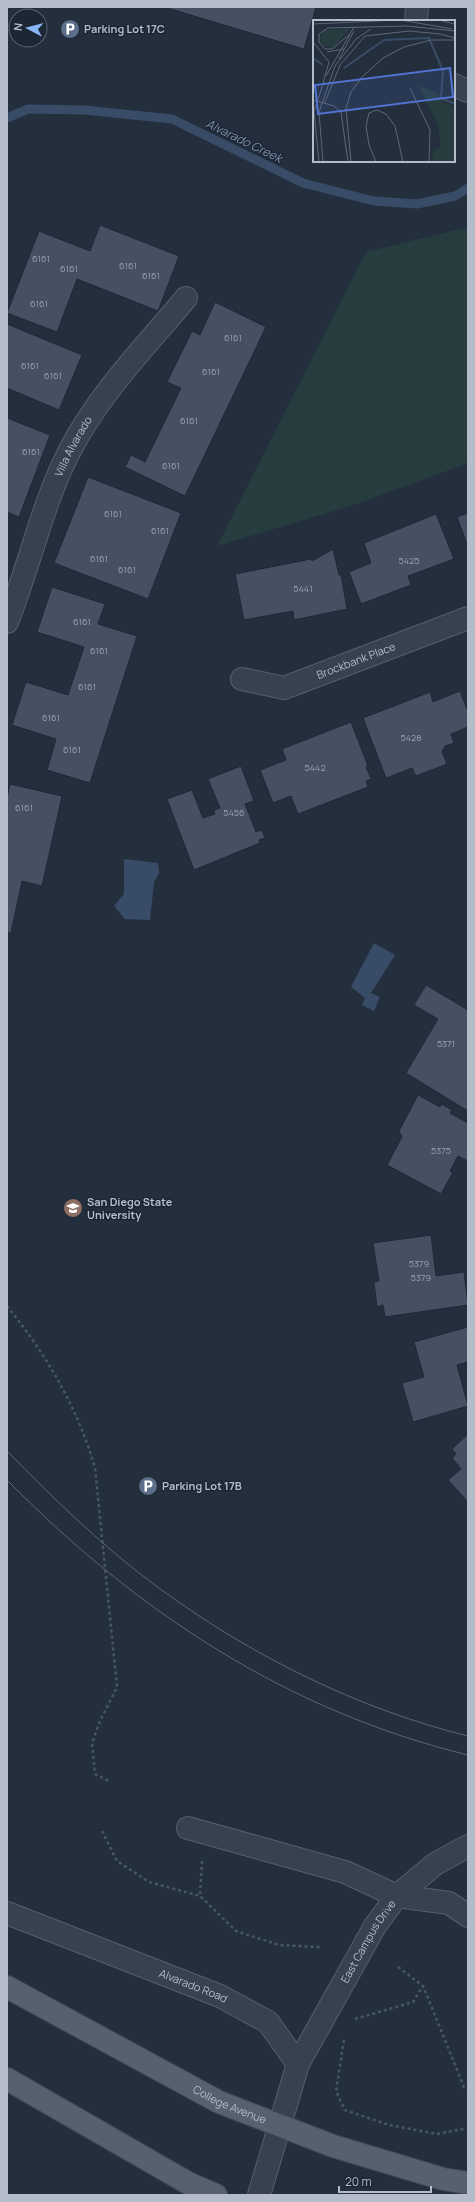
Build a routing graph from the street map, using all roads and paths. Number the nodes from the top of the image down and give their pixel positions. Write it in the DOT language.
graph roads {
  1 [pos="417,7"];
  2 [pos="416,20"];
  3 [pos="455,85"];
  4 [pos="468,91"];
  5 [pos="186,298"];
  6 [pos="468,618"];
  7 [pos="7,622"];
  8 [pos="242,678"];
  9 [pos="7,1306"];
  10 [pos="111,1782"];
  11 [pos="188,1828"];
  12 [pos="102,1831"];
  13 [pos="468,1846"];
  14 [pos="202,1854"];
  15 [pos="200,1896"];
  16 [pos="397,1896"];
  17 [pos="7,1913"];
  18 [pos="468,1916"];
  19 [pos="320,1946"];
  20 [pos="398,1967"];
  21 [pos="423,1986"];
  22 [pos="7,1987"];
  23 [pos="348,2021"];
  24 [pos="345,2034"];
  25 [pos="298,2064"];
  26 [pos="7,2079"];
  27 [pos="468,2090"];
  28 [pos="280,2127"];
  29 [pos="468,2128"];
  30 [pos="468,2183"];
  31 [pos="216,2195"];
  32 [pos="259,2195"];
  1 -- 2 [label="street"];
  3 -- 4 [label="street"];
  5 -- 7 [label="street, Villa Alvarado"];
  6 -- 8 [label="street, Brockbank Place"];
  9 -- 10 [label="path"];
  11 -- 16 [label="street"];
  12 -- 15 [label="path"];
  13 -- 16 [label="street, East Campus Drive"];
  14 -- 15 [label="path"];
  15 -- 19 [label="path"];
  16 -- 18 [label="street"];
  16 -- 25 [label="street, East Campus Drive"];
  17 -- 25 [label="street, Alvarado Road"];
  20 -- 21 [label="path"];
  21 -- 23 [label="path"];
  21 -- 27 [label="path"];
  22 -- 28 [label="main road, College Avenue"];
  24 -- 29 [label="path"];
  25 -- 28 [label="street"];
  26 -- 31 [label="main road"];
  28 -- 30 [label="main road, College Avenue"];
  28 -- 32 [label="street"];
}
